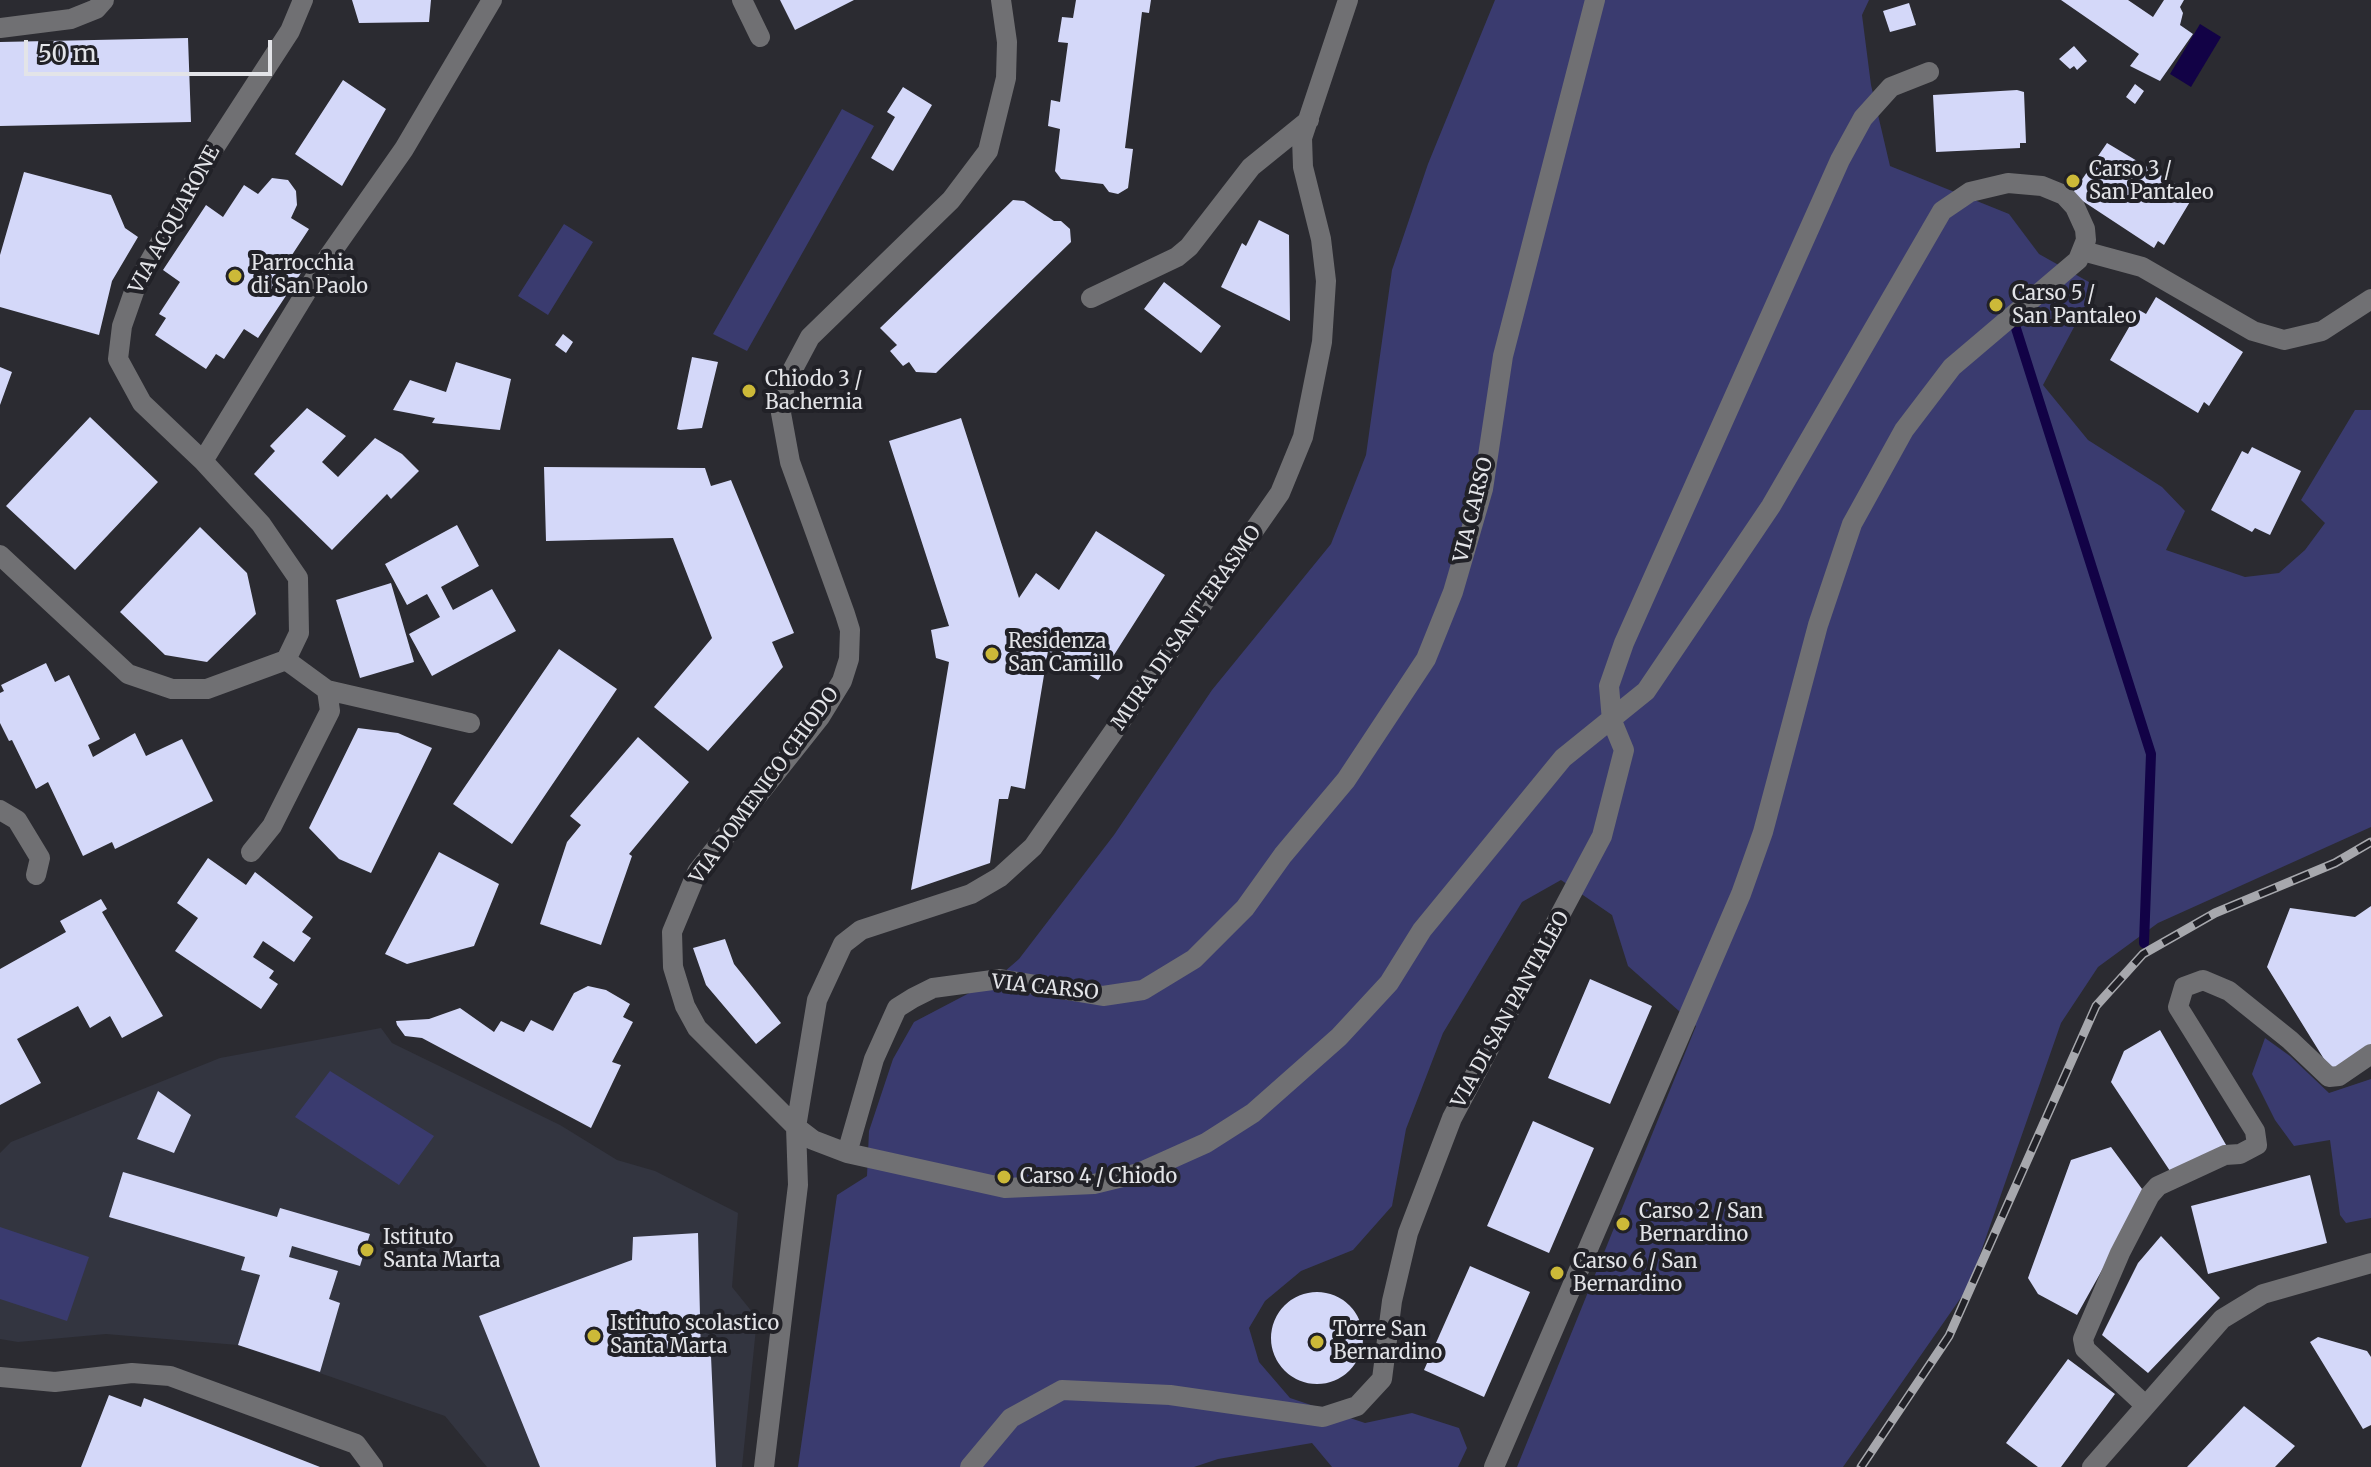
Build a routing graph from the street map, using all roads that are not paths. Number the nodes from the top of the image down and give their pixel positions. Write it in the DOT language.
graph roads {
  1 [pos="104,0"];
  2 [pos="303,0"];
  3 [pos="492,0"];
  4 [pos="742,0"];
  5 [pos="1001,0"];
  6 [pos="1348,0"];
  7 [pos="1595,0"];
  8 [pos="0,28"];
  9 [pos="760,37"];
  10 [pos="1929,72"];
  11 [pos="1309,120"];
  12 [pos="2083,251"];
  13 [pos="1091,298"];
  14 [pos="2371,299"];
  15 [pos="203,461"];
  16 [pos="0,555"];
  17 [pos="286,660"];
  18 [pos="327,690"];
  19 [pos="1612,721"];
  20 [pos="470,723"];
  21 [pos="0,810"];
  22 [pos="251,852"];
  23 [pos="36,875"];
  24 [pos="2371,1054"];
  25 [pos="796,1127"];
  26 [pos="847,1153"];
  27 [pos="2371,1263"];
  28 [pos="0,1377"];
  29 [pos="2145,1405"];
  30 [pos="356,1444"];
  31 [pos="355,1467"];
  32 [pos="373,1467"];
  33 [pos="764,1467"];
  34 [pos="970,1467"];
  35 [pos="1494,1467"];
  36 [pos="2092,1467"];
  1 -- 8 [label="street"];
  2 -- 15 [label="street, VIA ACQUARONE"];
  3 -- 15 [label="street"];
  4 -- 9 [label="street"];
  5 -- 25 [label="street, VIA DOMENICO CHIODO"];
  6 -- 11 [label="street, MURA DI SANT'ERASMO"];
  7 -- 26 [label="street, VIA CARSO"];
  10 -- 19 [label="street"];
  11 -- 13 [label="street"];
  11 -- 25 [label="street, MURA DI SANT'ERASMO"];
  12 -- 14 [label="street"];
  12 -- 19 [label="street"];
  12 -- 35 [label="street"];
  15 -- 17 [label="street, VIA ACQUARONE"];
  16 -- 17 [label="street"];
  17 -- 18 [label="street"];
  18 -- 20 [label="street"];
  18 -- 22 [label="street"];
  19 -- 26 [label="street"];
  19 -- 34 [label="street, VIA DI SAN PANTALEO"];
  21 -- 23 [label="street"];
  24 -- 29 [label="street"];
  25 -- 26 [label="street, VIA DOMENICO CHIODO"];
  25 -- 33 [label="street, MURA DI SANT'ERASMO"];
  27 -- 29 [label="street"];
  28 -- 30 [label="street"];
  29 -- 36 [label="street"];
  30 -- 31 [label="street"];
  30 -- 32 [label="street"];
}
